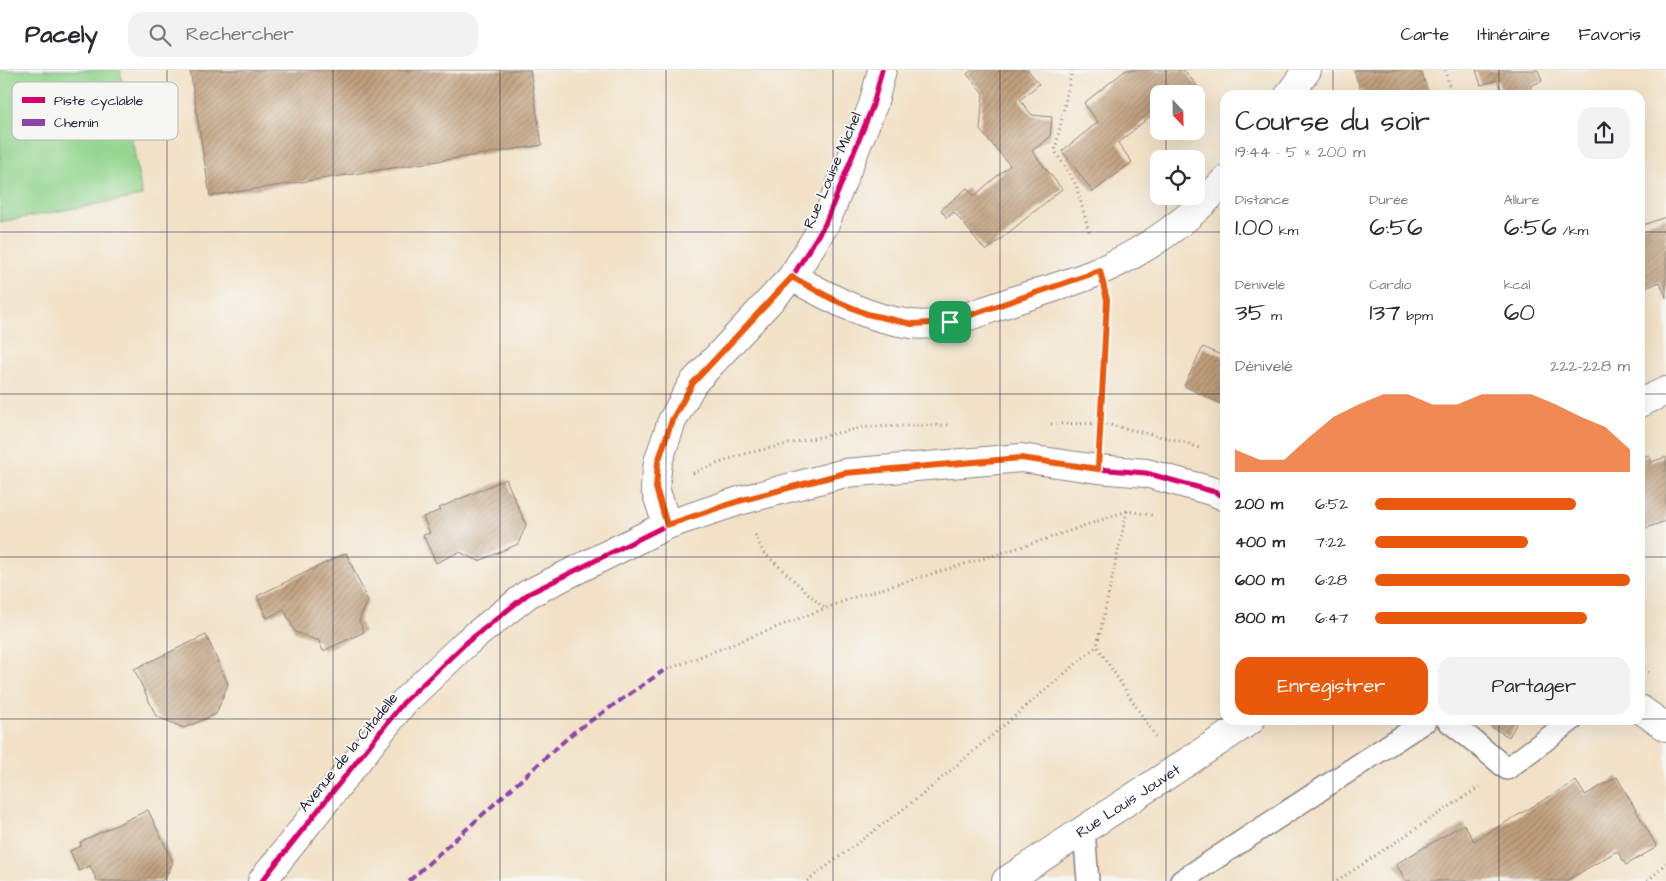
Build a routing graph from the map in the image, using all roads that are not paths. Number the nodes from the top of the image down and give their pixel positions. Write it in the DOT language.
graph roads {
  1 [pos="882,70"];
  2 [pos="1307,70"];
  3 [pos="1293,90"];
  4 [pos="1220,185"];
  5 [pos="792,277"];
  6 [pos="1666,391"];
  7 [pos="1645,401"];
  8 [pos="1220,494"];
  9 [pos="667,525"];
  10 [pos="1645,712"];
  11 [pos="1244,725"];
  12 [pos="1419,725"];
  13 [pos="1454,725"];
  14 [pos="1565,725"];
  15 [pos="1666,727"];
  16 [pos="1084,830"];
  17 [pos="262,881"];
  18 [pos="1006,881"];
  19 [pos="1088,881"];
  20 [pos="1181,881"];
  1 -- 5 [label="street, Rue Louise Michel"];
  2 -- 3 [label="street"];
  4 -- 5 [label="street"];
  5 -- 9 [label="street, Rue Louise Michel"];
  6 -- 7 [label="street"];
  8 -- 9 [label="street, Avenue de la Citadelle"];
  9 -- 17 [label="street, Avenue de la Citadelle"];
  10 -- 15 [label="street"];
  11 -- 16 [label="street, Rue Louis Jouvet"];
  12 -- 20 [label="lane"];
  13 -- 14 [label="lane"];
  16 -- 18 [label="street, Rue Louis Jouvet"];
  16 -- 19 [label="lane"];
}
